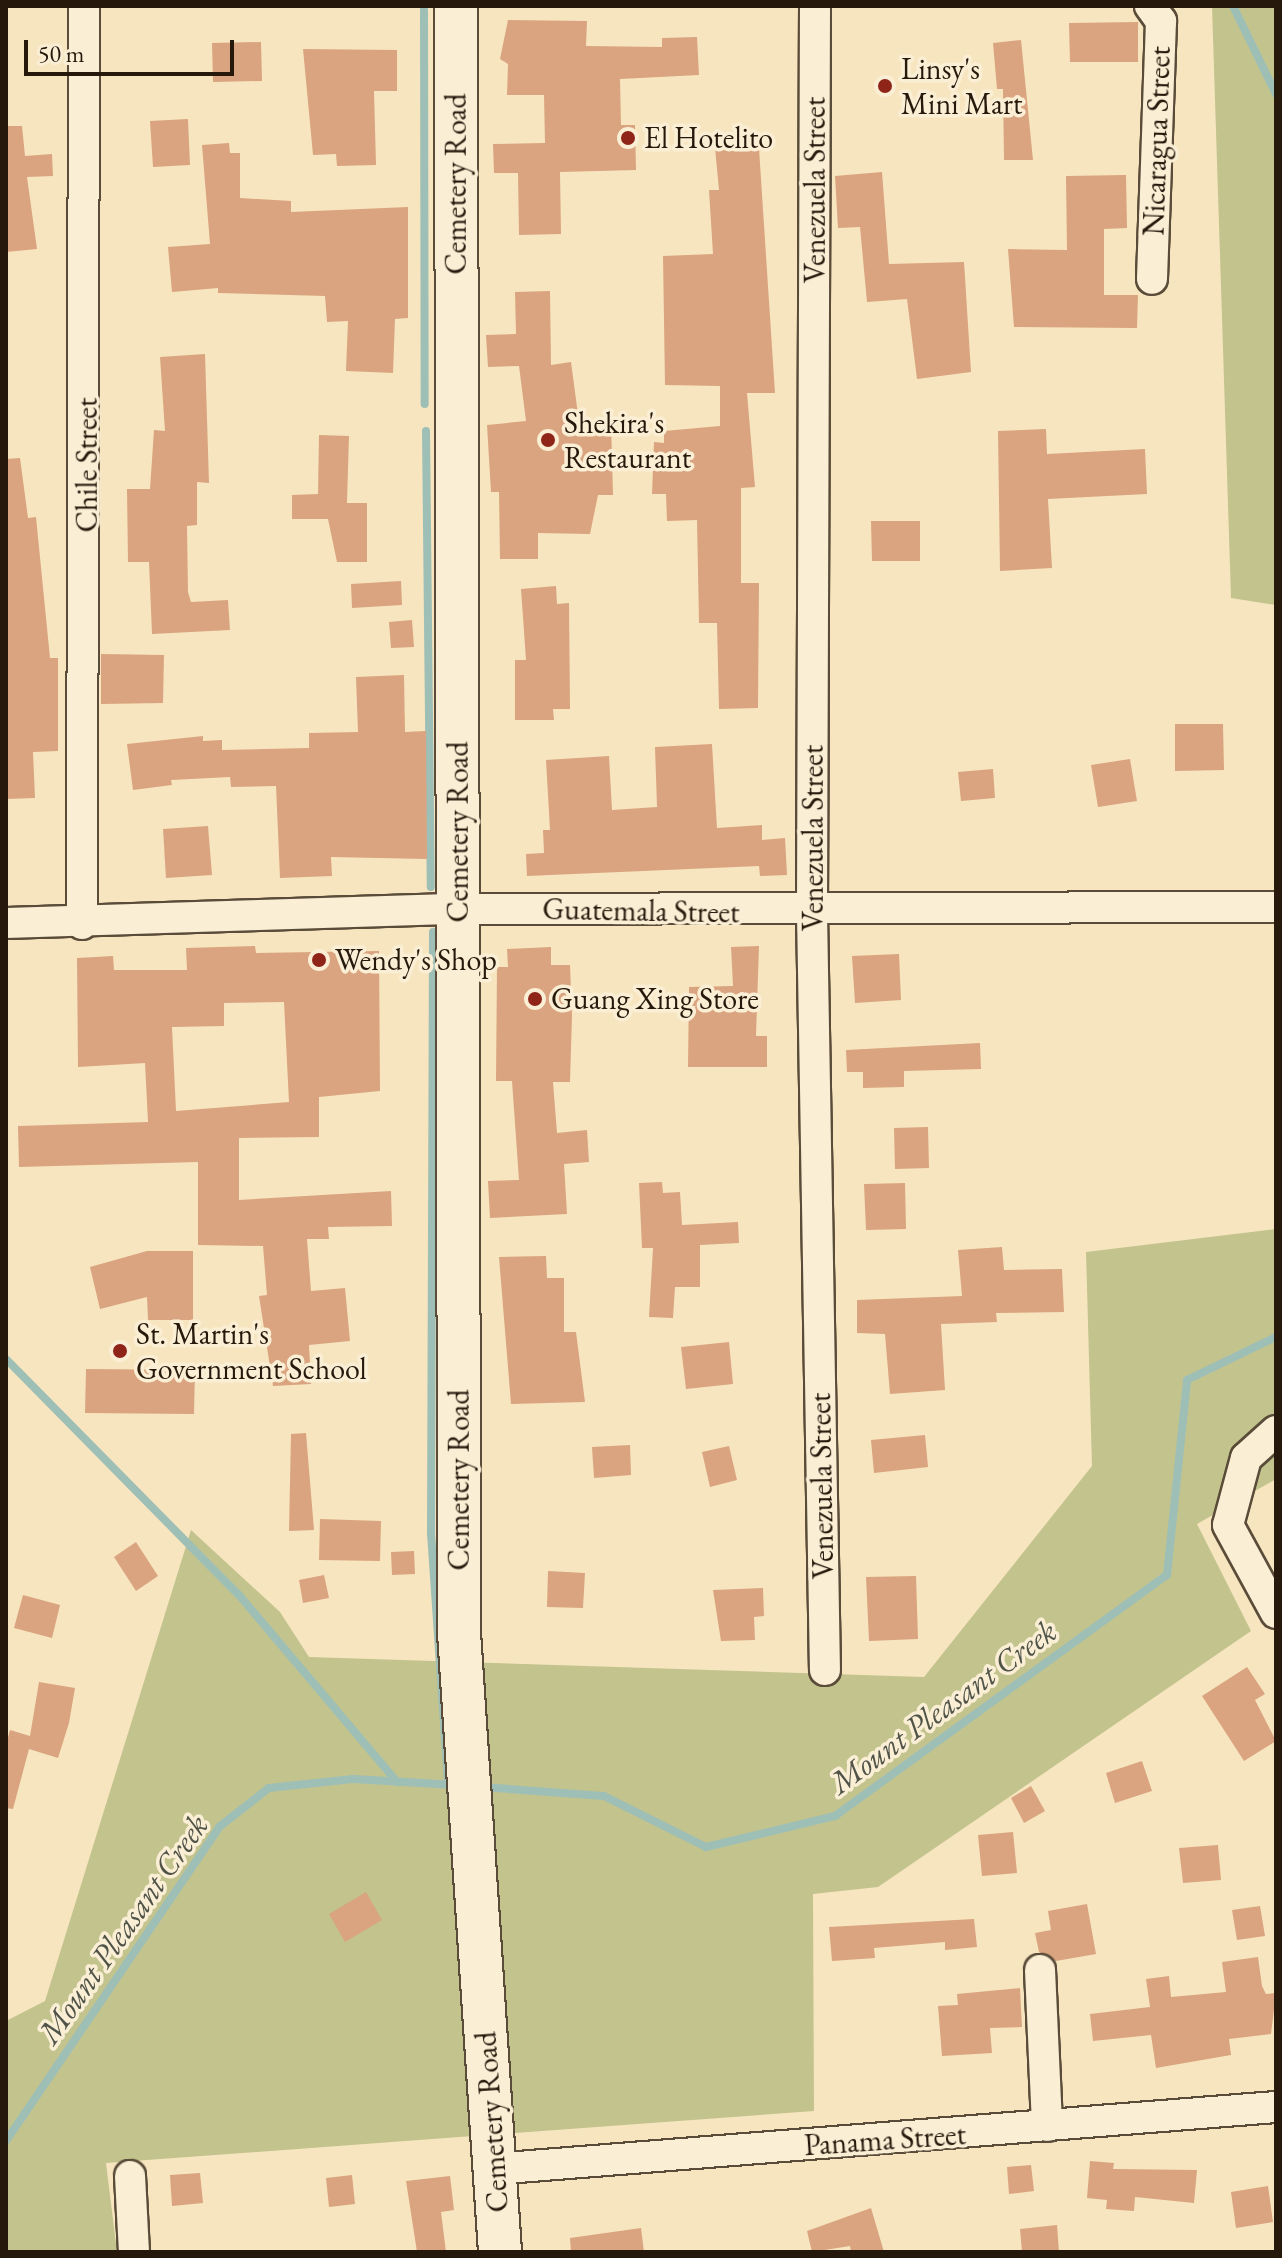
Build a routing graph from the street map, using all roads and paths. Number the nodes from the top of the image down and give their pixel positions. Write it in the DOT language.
graph roads {
  1 [pos="84,6"];
  2 [pos="456,6"];
  3 [pos="815,6"];
  4 [pos="1150,6"];
  5 [pos="1152,279"];
  6 [pos="1276,907"];
  7 [pos="458,909"];
  8 [pos="812,912"];
  9 [pos="6,923"];
  10 [pos="82,924"];
  11 [pos="1276,1431"];
  12 [pos="1276,1613"];
  13 [pos="825,1670"];
  14 [pos="1040,1970"];
  15 [pos="1276,2107"];
  16 [pos="1047,2126"];
  17 [pos="493,2169"];
  18 [pos="130,2176"];
  19 [pos="134,2252"];
  20 [pos="500,2252"];
  1 -- 10 [label="street, Chile Street"];
  2 -- 7 [label="street, Cemetery Road"];
  3 -- 8 [label="street, Venezuela Street"];
  4 -- 5 [label="street, Nicaragua Street"];
  6 -- 8 [label="street, Guatemala Street"];
  7 -- 8 [label="street, Guatemala Street"];
  7 -- 10 [label="street, Guatemala Street"];
  7 -- 17 [label="street, Cemetery Road"];
  8 -- 13 [label="street, Venezuela Street"];
  9 -- 10 [label="street, Guatemala Street"];
  11 -- 12 [label="street"];
  14 -- 16 [label="street"];
  15 -- 16 [label="street, Panama Street"];
  16 -- 17 [label="street, Panama Street"];
  17 -- 20 [label="street, Cemetery Road"];
  18 -- 19 [label="street"];
}
